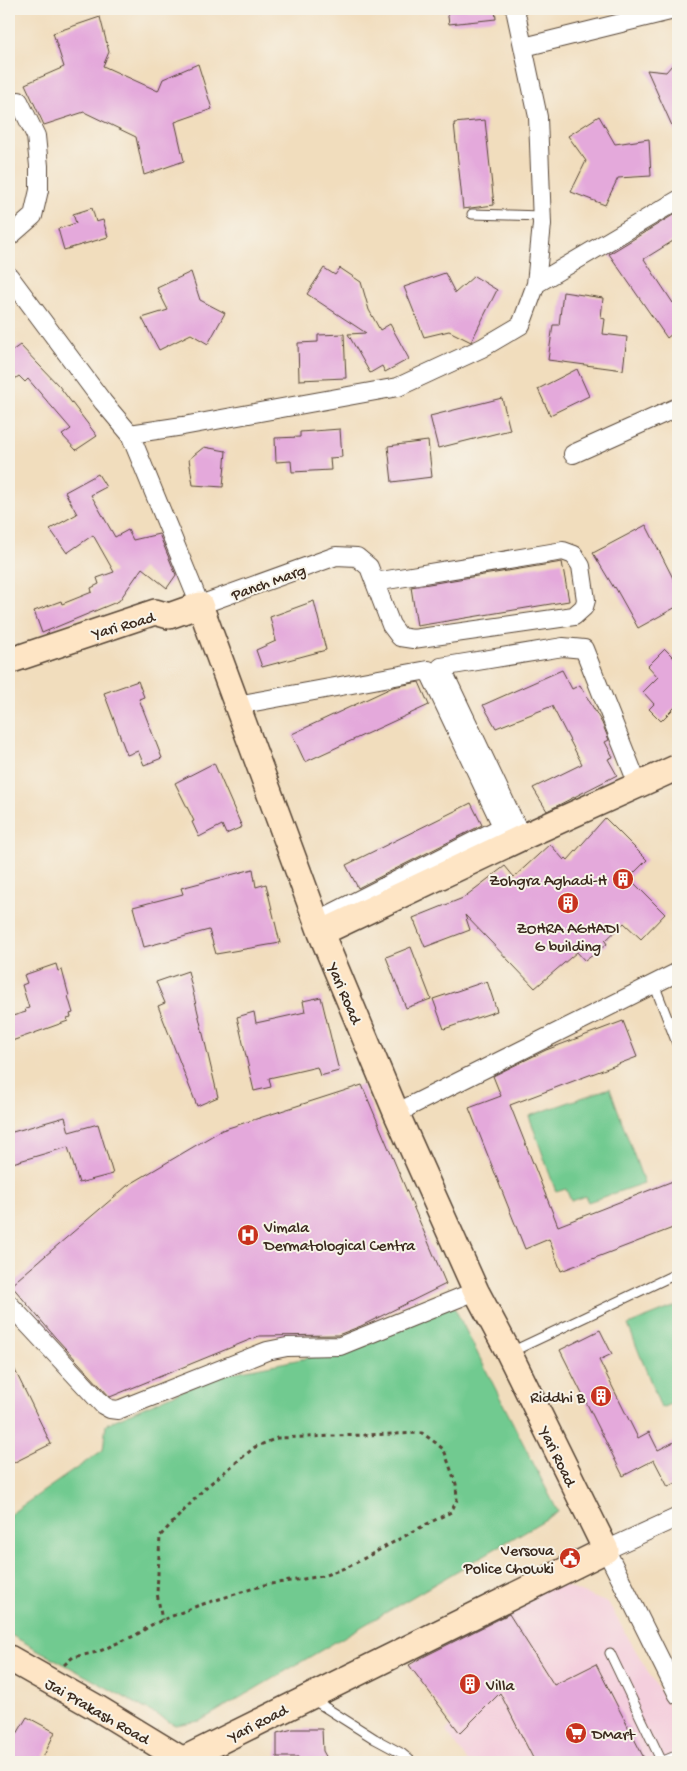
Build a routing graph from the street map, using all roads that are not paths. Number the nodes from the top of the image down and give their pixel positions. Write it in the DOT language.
graph roads {
  1 [pos="516,9"];
  2 [pos="678,9"];
  3 [pos="524,47"];
  4 [pos="19,100"];
  5 [pos="678,200"];
  6 [pos="472,214"];
  7 [pos="541,216"];
  8 [pos="9,237"];
  9 [pos="9,276"];
  10 [pos="536,284"];
  11 [pos="678,407"];
  12 [pos="130,434"];
  13 [pos="573,454"];
  14 [pos="374,582"];
  15 [pos="200,606"];
  16 [pos="169,616"];
  17 [pos="9,661"];
  18 [pos="9,676"];
  19 [pos="237,705"];
  20 [pos="678,767"];
  21 [pos="638,785"];
  22 [pos="512,835"];
  23 [pos="319,927"];
  24 [pos="678,972"];
  25 [pos="654,984"];
  26 [pos="678,1046"];
  27 [pos="398,1117"];
  28 [pos="678,1273"];
  29 [pos="476,1291"];
  30 [pos="9,1304"];
  31 [pos="509,1353"];
  32 [pos="678,1517"];
  33 [pos="606,1550"];
  34 [pos="610,1652"];
  35 [pos="9,1658"];
  36 [pos="9,1672"];
  37 [pos="678,1695"];
  38 [pos="308,1696"];
  39 [pos="678,1755"];
  40 [pos="176,1762"];
  41 [pos="412,1762"];
  42 [pos="662,1762"];
  1 -- 3 [label="street"];
  2 -- 3 [label="street"];
  3 -- 7 [label="street"];
  4 -- 8 [label="street"];
  5 -- 10 [label="street"];
  6 -- 7 [label="lane"];
  7 -- 10 [label="street"];
  9 -- 12 [label="street"];
  10 -- 12 [label="street"];
  11 -- 13 [label="street"];
  12 -- 15 [label="street"];
  14 -- 14 [label="street"];
  14 -- 15 [label="street, Panch Marg"];
  15 -- 16 [label="street, Yari Road"];
  15 -- 19 [label="street, Yari Road"];
  16 -- 17 [label="street, Yari Road"];
  16 -- 18 [label="street"];
  19 -- 22 [label="street"];
  19 -- 23 [label="street, Yari Road"];
  20 -- 21 [label="street"];
  21 -- 22 [label="street"];
  21 -- 22 [label="street"];
  22 -- 23 [label="street"];
  23 -- 27 [label="street, Yari Road"];
  24 -- 25 [label="street"];
  25 -- 26 [label="lane"];
  25 -- 27 [label="street"];
  27 -- 29 [label="street, Yari Road"];
  28 -- 31 [label="lane"];
  29 -- 30 [label="street"];
  29 -- 31 [label="street, Yari Road"];
  31 -- 33 [label="street, Yari Road"];
  32 -- 33 [label="street"];
  33 -- 37 [label="street, Yari Road"];
  33 -- 38 [label="street, Yari Road"];
  34 -- 42 [label="lane"];
  35 -- 40 [label="street, Jai Prakash Road"];
  36 -- 40 [label="street"];
  38 -- 40 [label="street, Yari Road"];
  38 -- 41 [label="lane"];
  39 -- 42 [label="lane"];
}
